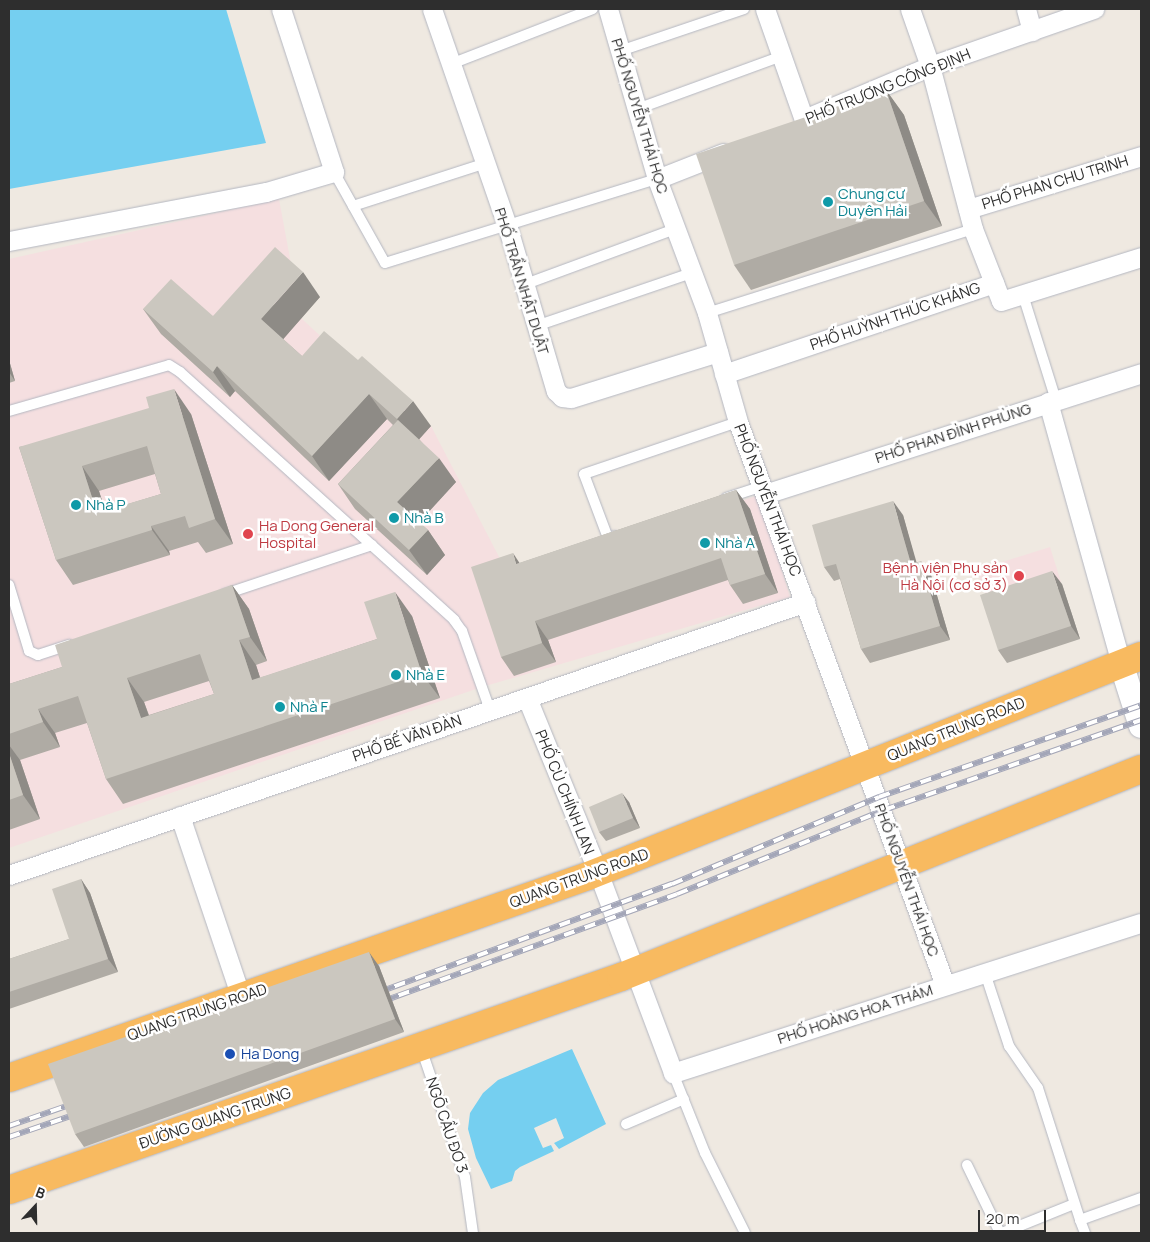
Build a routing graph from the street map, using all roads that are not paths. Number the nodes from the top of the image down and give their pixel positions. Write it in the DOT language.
graph roads {
  1 [pos="281,9"];
  2 [pos="432,9"];
  3 [pos="593,9"];
  4 [pos="608,9"];
  5 [pos="744,9"];
  6 [pos="765,9"];
  7 [pos="910,9"];
  8 [pos="1026,9"];
  9 [pos="1094,9"];
  10 [pos="1032,31"];
  11 [pos="620,51"];
  12 [pos="782,56"];
  13 [pos="452,64"];
  14 [pos="930,66"];
  15 [pos="637,109"];
  16 [pos="804,120"];
  17 [pos="785,127"];
  18 [pos="740,146"];
  19 [pos="1141,156"];
  20 [pos="486,163"];
  21 [pos="334,172"];
  22 [pos="657,179"];
  23 [pos="353,206"];
  24 [pos="968,209"];
  25 [pos="507,225"];
  26 [pos="675,229"];
  27 [pos="973,229"];
  28 [pos="9,241"];
  29 [pos="1141,257"];
  30 [pos="692,273"];
  31 [pos="994,283"];
  32 [pos="524,285"];
  33 [pos="1023,295"];
  34 [pos="707,313"];
  35 [pos="536,326"];
  36 [pos="718,352"];
  37 [pos="1141,373"];
  38 [pos="724,374"];
  39 [pos="1052,401"];
  40 [pos="9,411"];
  41 [pos="738,422"];
  42 [pos="764,490"];
  43 [pos="717,501"];
  44 [pos="626,532"];
  45 [pos="372,545"];
  46 [pos="9,585"];
  47 [pos="214,597"];
  48 [pos="806,602"];
  49 [pos="84,640"];
  50 [pos="1131,660"];
  51 [pos="526,698"];
  52 [pos="490,710"];
  53 [pos="1141,726"];
  54 [pos="862,766"];
  55 [pos="1141,769"];
  56 [pos="180,816"];
  57 [pos="901,865"];
  58 [pos="598,872"];
  59 [pos="9,875"];
  60 [pos="1141,922"];
  61 [pos="634,972"];
  62 [pos="985,973"];
  63 [pos="945,985"];
  64 [pos="241,997"];
  65 [pos="420,1047"];
  66 [pos="672,1073"];
  67 [pos="9,1078"];
  68 [pos="684,1099"];
  69 [pos="626,1124"];
  70 [pos="967,1165"];
  71 [pos="9,1190"];
  72 [pos="1141,1198"];
  73 [pos="1074,1204"];
  74 [pos="1080,1220"];
  75 [pos="473,1233"];
  76 [pos="745,1233"];
  77 [pos="1001,1233"];
  78 [pos="1085,1233"];
  1 -- 21 [label="street"];
  2 -- 13 [label="street, PHỐ TRẦN NHẬT DUẬT"];
  3 -- 13 [label="lane"];
  4 -- 11 [label="street, PHỐ NGUYỄN THÁI HỌC"];
  5 -- 11 [label="lane"];
  6 -- 12 [label="street"];
  7 -- 14 [label="street"];
  8 -- 10 [label="street"];
  9 -- 10 [label="street, PHỐ TRƯƠNG CÔNG ĐỊNH"];
  10 -- 14 [label="street, PHỐ TRƯƠNG CÔNG ĐỊNH"];
  11 -- 15 [label="street, PHỐ NGUYỄN THÁI HỌC"];
  12 -- 15 [label="lane"];
  12 -- 16 [label="street"];
  13 -- 20 [label="street, PHỐ TRẦN NHẬT DUẬT"];
  14 -- 16 [label="street, PHỐ TRƯƠNG CÔNG ĐỊNH"];
  14 -- 24 [label="street"];
  15 -- 22 [label="street, PHỐ NGUYỄN THÁI HỌC"];
  16 -- 17 [label="street, PHỐ TRƯƠNG CÔNG ĐỊNH"];
  18 -- 22 [label="street"];
  19 -- 24 [label="street, PHỐ PHAN CHU TRINH"];
  20 -- 23 [label="lane"];
  20 -- 25 [label="street, PHỐ TRẦN NHẬT DUẬT"];
  21 -- 23 [label="lane"];
  21 -- 28 [label="street"];
  22 -- 25 [label="lane"];
  22 -- 26 [label="street, PHỐ NGUYỄN THÁI HỌC"];
  23 -- 25 [label="lane"];
  24 -- 27 [label="street"];
  25 -- 32 [label="street, PHỐ TRẦN NHẬT DUẬT"];
  26 -- 30 [label="street, PHỐ NGUYỄN THÁI HỌC"];
  26 -- 32 [label="lane"];
  27 -- 31 [label="street"];
  27 -- 34 [label="lane"];
  29 -- 33 [label="street, PHỐ HUỲNH THÚC KHÁNG"];
  30 -- 34 [label="street, PHỐ NGUYỄN THÁI HỌC"];
  30 -- 35 [label="lane"];
  31 -- 33 [label="street, PHỐ HUỲNH THÚC KHÁNG"];
  31 -- 38 [label="street, PHỐ HUỲNH THÚC KHÁNG"];
  32 -- 35 [label="street, PHỐ TRẦN NHẬT DUẬT"];
  33 -- 39 [label="lane"];
  34 -- 36 [label="street, PHỐ NGUYỄN THÁI HỌC"];
  35 -- 36 [label="street, PHỐ TRẦN NHẬT DUẬT"];
  36 -- 38 [label="street, PHỐ NGUYỄN THÁI HỌC"];
  37 -- 39 [label="street, PHỐ PHAN ĐÌNH PHÙNG"];
  38 -- 41 [label="street, PHỐ NGUYỄN THÁI HỌC"];
  39 -- 42 [label="street, PHỐ PHAN ĐÌNH PHÙNG"];
  39 -- 50 [label="street"];
  40 -- 45 [label="lane"];
  41 -- 42 [label="street, PHỐ NGUYỄN THÁI HỌC"];
  41 -- 44 [label="lane"];
  42 -- 43 [label="lane"];
  42 -- 48 [label="street, PHỐ NGUYỄN THÁI HỌC"];
  45 -- 47 [label="lane"];
  45 -- 52 [label="lane"];
  46 -- 49 [label="lane"];
  48 -- 51 [label="street, PHỐ BẾ VĂN ĐÀN"];
  48 -- 54 [label="street, PHỐ NGUYỄN THÁI HỌC"];
  50 -- 53 [label="street"];
  50 -- 54 [label="highway, QUANG TRUNG ROAD"];
  51 -- 52 [label="street, PHỐ BẾ VĂN ĐÀN"];
  51 -- 58 [label="street, PHỐ CÙ CHÍNH LAN"];
  52 -- 56 [label="street, PHỐ BẾ VĂN ĐÀN"];
  54 -- 57 [label="street, PHỐ NGUYỄN THÁI HỌC"];
  54 -- 58 [label="highway, QUANG TRUNG ROAD"];
  55 -- 57 [label="highway"];
  56 -- 59 [label="street, PHỐ BẾ VĂN ĐÀN"];
  56 -- 64 [label="street"];
  57 -- 61 [label="highway"];
  57 -- 63 [label="street, PHỐ NGUYỄN THÁI HỌC"];
  58 -- 61 [label="street, PHỐ CÙ CHÍNH LAN"];
  58 -- 64 [label="highway, QUANG TRUNG ROAD"];
  60 -- 62 [label="street, PHỐ HOÀNG HOA THÁM"];
  61 -- 65 [label="highway"];
  61 -- 66 [label="street"];
  62 -- 63 [label="street, PHỐ HOÀNG HOA THÁM"];
  62 -- 73 [label="lane"];
  63 -- 66 [label="street, PHỐ HOÀNG HOA THÁM"];
  64 -- 67 [label="highway, QUANG TRUNG ROAD"];
  65 -- 71 [label="highway, ĐƯỜNG QUANG TRUNG"];
  65 -- 75 [label="lane, NGÕ CẦU ĐƠ 3"];
  66 -- 68 [label="lane"];
  68 -- 69 [label="lane"];
  68 -- 76 [label="lane"];
  70 -- 77 [label="lane"];
  72 -- 74 [label="lane"];
  73 -- 74 [label="lane"];
  73 -- 77 [label="lane"];
  74 -- 78 [label="lane"];
}
